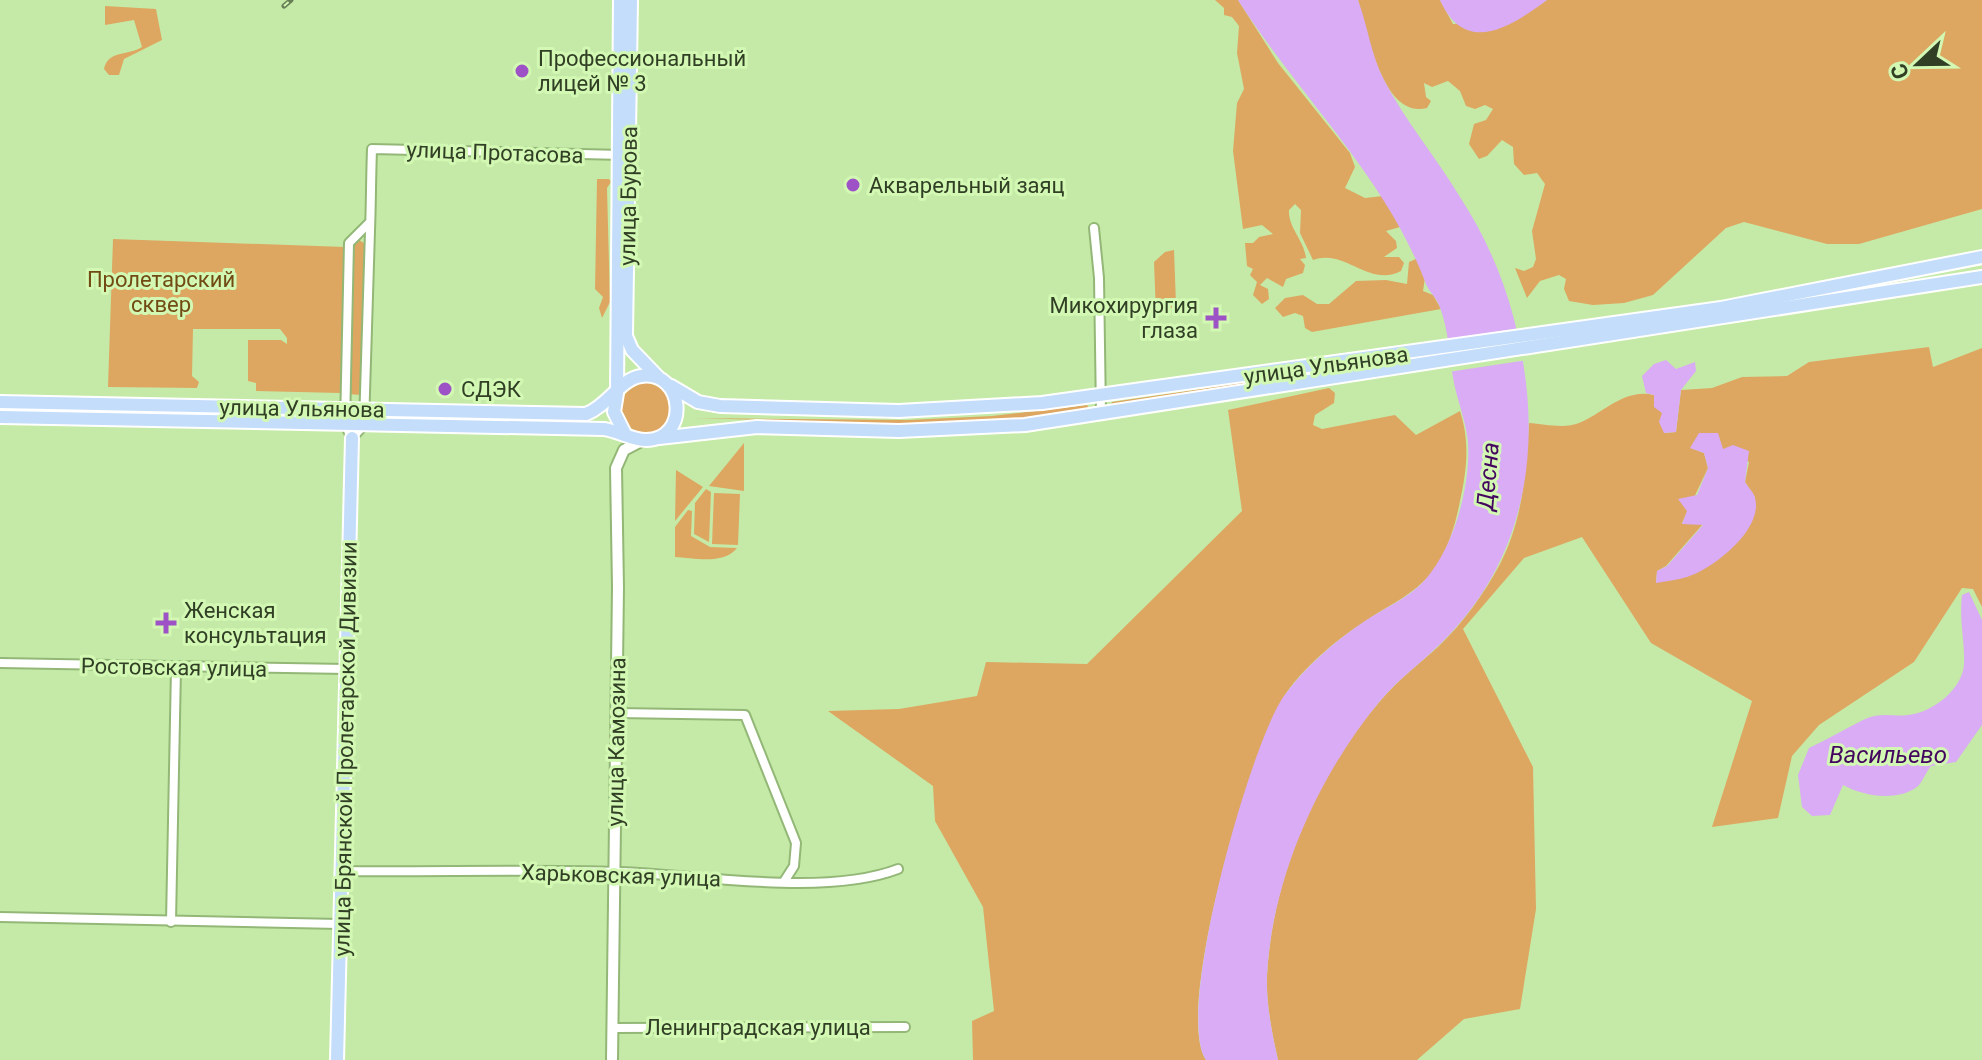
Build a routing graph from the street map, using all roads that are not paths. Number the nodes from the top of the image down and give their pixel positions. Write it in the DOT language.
graph roads {
  1 [pos="620,0"];
  2 [pos="631,0"];
  3 [pos="623,155"];
  4 [pos="370,222"];
  5 [pos="1094,228"];
  6 [pos="1982,257"];
  7 [pos="1976,277"];
  8 [pos="1722,314"];
  9 [pos="1394,363"];
  10 [pos="664,382"];
  11 [pos="617,393"];
  12 [pos="1099,396"];
  13 [pos="0,402"];
  14 [pos="345,409"];
  15 [pos="365,410"];
  16 [pos="1101,414"];
  17 [pos="0,417"];
  18 [pos="345,425"];
  19 [pos="364,425"];
  20 [pos="624,432"];
  21 [pos="352,438"];
  22 [pos="650,439"];
  23 [pos="0,663"];
  24 [pos="176,668"];
  25 [pos="348,669"];
  26 [pos="617,713"];
  27 [pos="898,869"];
  28 [pos="342,871"];
  29 [pos="614,872"];
  30 [pos="785,880"];
  31 [pos="0,917"];
  32 [pos="171,922"];
  33 [pos="340,924"];
  34 [pos="905,1027"];
  35 [pos="612,1028"];
  36 [pos="337,1060"];
  37 [pos="612,1060"];
  1 -- 3 [label="main road, улица Бурова"];
  2 -- 3 [label="main road, улица Бурова"];
  3 -- 4 [label="street, улица Протасова"];
  3 -- 10 [label="main road, улица Бурова"];
  3 -- 11 [label="main road, улица Бурова"];
  4 -- 14 [label="street, улица Брянской Пролетарской Дивизии"];
  4 -- 15 [label="street"];
  5 -- 12 [label="street"];
  6 -- 8 [label="main road, улица Ульянова"];
  7 -- 8 [label="main road, улица Ульянова"];
  8 -- 9 [label="main road, улица Ульянова"];
  9 -- 12 [label="main road, улица Ульянова"];
  9 -- 16 [label="main road, улица Ульянова"];
  10 -- 11 [label="main road"];
  10 -- 12 [label="main road, улица Ульянова"];
  10 -- 22 [label="main road"];
  11 -- 15 [label="main road, улица Ульянова"];
  11 -- 20 [label="main road"];
  12 -- 16 [label="street"];
  13 -- 14 [label="main road, улица Ульянова"];
  14 -- 15 [label="main road, улица Ульянова"];
  14 -- 18 [label="street, улица Брянской Пролетарской Дивизии"];
  15 -- 19 [label="street"];
  16 -- 22 [label="main road, улица Ульянова"];
  17 -- 18 [label="main road, улица Ульянова"];
  18 -- 19 [label="main road, улица Ульянова"];
  18 -- 21 [label="street, улица Брянской Пролетарской Дивизии"];
  19 -- 20 [label="main road, улица Ульянова"];
  19 -- 21 [label="street"];
  20 -- 22 [label="main road"];
  21 -- 25 [label="main road, улица Брянской Пролетарской Дивизии"];
  22 -- 26 [label="street, улица Камозина"];
  23 -- 24 [label="street, Ростовская улица"];
  24 -- 25 [label="street, Ростовская улица"];
  24 -- 32 [label="street"];
  25 -- 28 [label="main road, улица Брянской Пролетарской Дивизии"];
  26 -- 29 [label="street, улица Камозина"];
  26 -- 30 [label="street"];
  27 -- 30 [label="street, Харьковская улица"];
  28 -- 29 [label="street, Харьковская улица"];
  28 -- 33 [label="main road, улица Брянской Пролетарской Дивизии"];
  29 -- 30 [label="street, Харьковская улица"];
  29 -- 35 [label="street, улица Камозина"];
  31 -- 32 [label="street"];
  32 -- 33 [label="street"];
  33 -- 36 [label="main road, улица Брянской Пролетарской Дивизии"];
  34 -- 35 [label="street, Ленинградская улица"];
  35 -- 37 [label="street, улица Камозина"];
}
